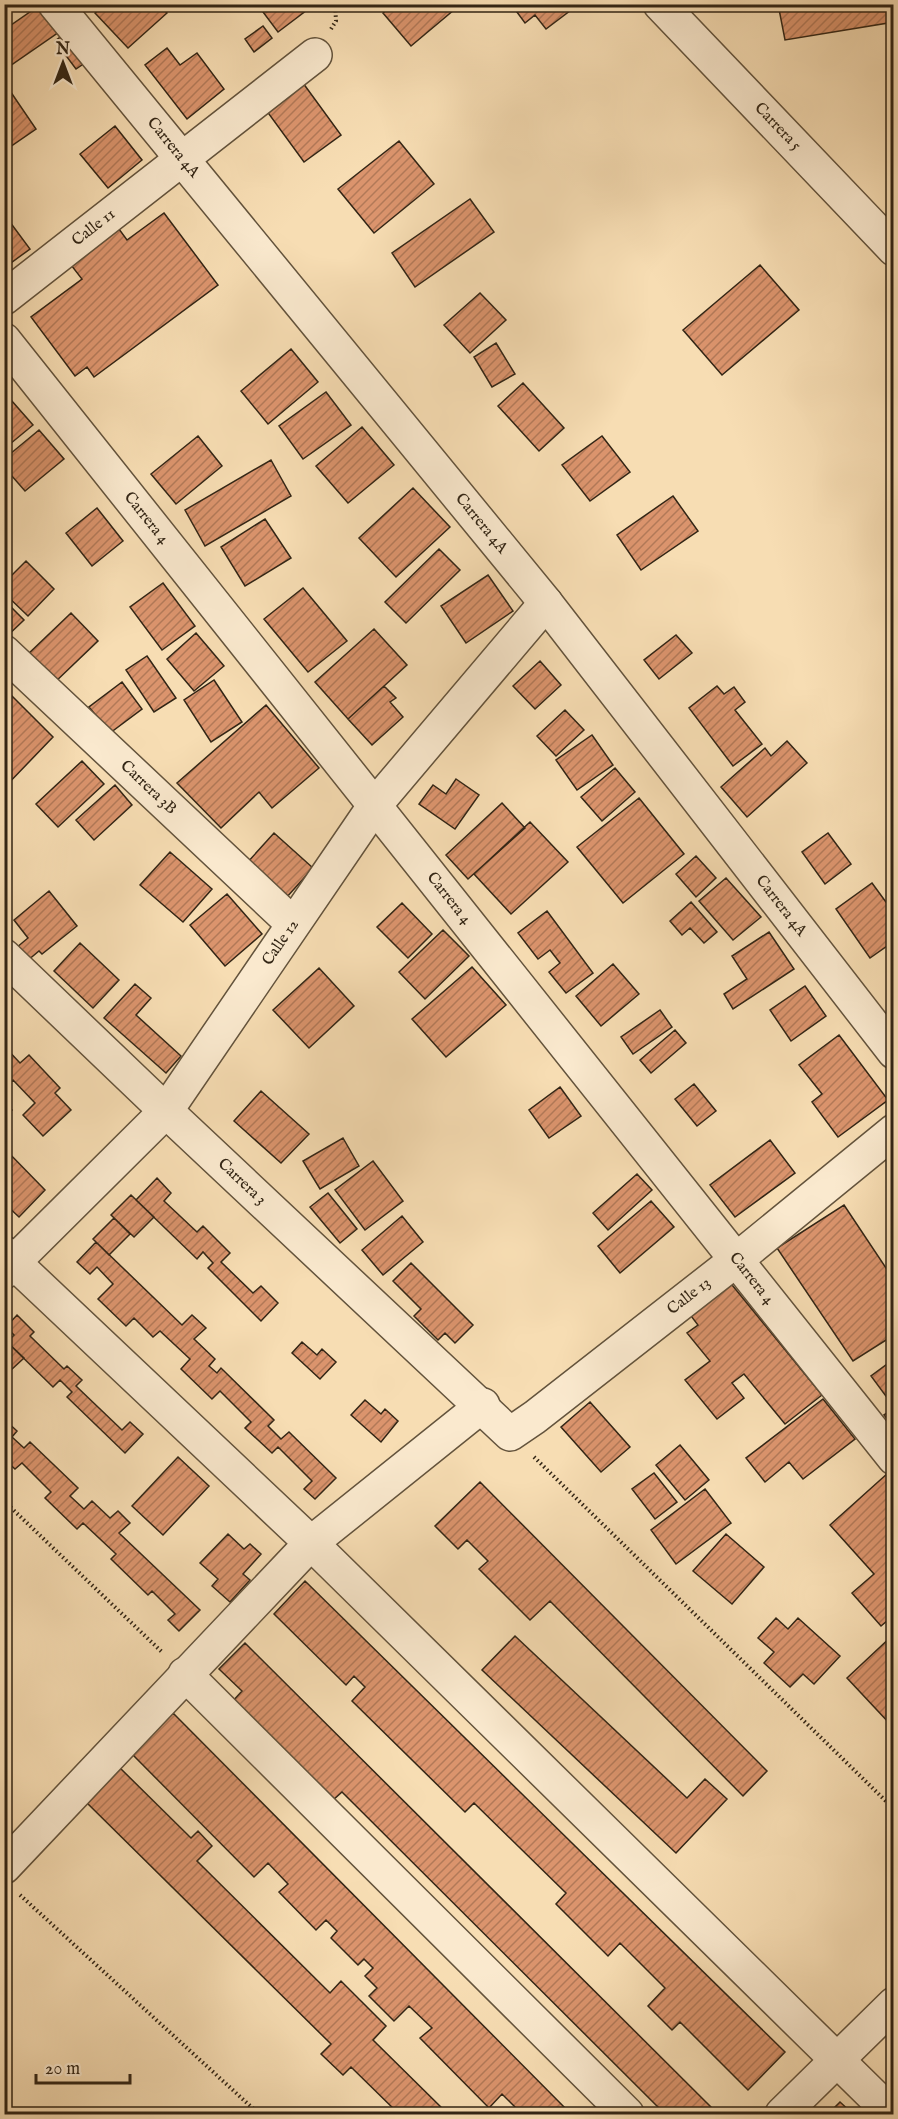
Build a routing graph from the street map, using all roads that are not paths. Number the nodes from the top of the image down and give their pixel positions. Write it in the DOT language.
graph roads {
  1 [pos="55,4"];
  2 [pos="660,4"];
  3 [pos="315,55"];
  4 [pos="182,158"];
  5 [pos="894,249"];
  6 [pos="4,298"];
  7 [pos="4,340"];
  8 [pos="546,603"];
  9 [pos="4,652"];
  10 [pos="375,806"];
  11 [pos="292,923"];
  12 [pos="4,956"];
  13 [pos="894,1052"];
  14 [pos="166,1111"];
  15 [pos="894,1131"];
  16 [pos="736,1260"];
  17 [pos="8,1263"];
  18 [pos="483,1405"];
  19 [pos="510,1434"];
  20 [pos="894,1458"];
  21 [pos="311,1543"];
  22 [pos="185,1674"];
  23 [pos="9,1878"];
  24 [pos="894,2004"];
  25 [pos="836,2061"];
  26 [pos="627,2115"];
  27 [pos="782,2115"];
  28 [pos="892,2115"];
  1 -- 4 [label="street, Carrera 4A"];
  2 -- 5 [label="street, Carrera 5"];
  3 -- 4 [label="street, Calle 11"];
  4 -- 6 [label="street, Calle 11"];
  4 -- 8 [label="street, Carrera 4A"];
  7 -- 10 [label="street, Carrera 4"];
  8 -- 10 [label="street, Calle 12"];
  8 -- 13 [label="street, Carrera 4A"];
  9 -- 11 [label="street, Carrera 3B"];
  10 -- 11 [label="street, Calle 12"];
  10 -- 16 [label="street, Carrera 4"];
  11 -- 14 [label="street, Calle 12"];
  12 -- 14 [label="street, Carrera 3"];
  14 -- 17 [label="street, Calle 12"];
  14 -- 18 [label="street, Carrera 3"];
  15 -- 16 [label="street, Calle 13"];
  16 -- 19 [label="street, Calle 13"];
  16 -- 20 [label="street, Carrera 4"];
  17 -- 21 [label="street"];
  18 -- 19 [label="street, Carrera 3"];
  18 -- 21 [label="street"];
  21 -- 22 [label="street"];
  21 -- 25 [label="street"];
  22 -- 23 [label="street"];
  22 -- 26 [label="street"];
  24 -- 25 [label="street"];
  25 -- 27 [label="street"];
  25 -- 28 [label="street"];
}
